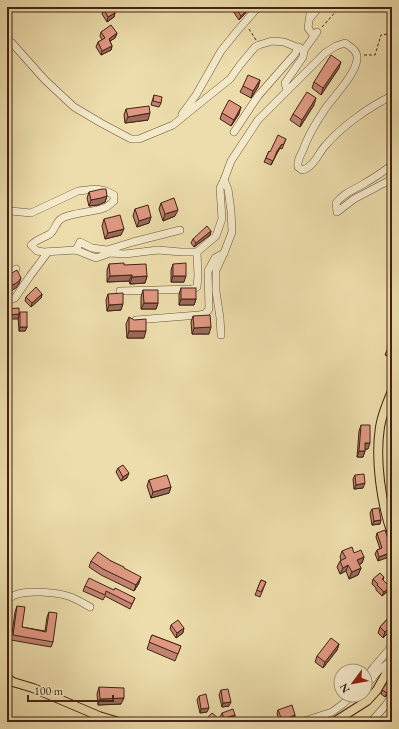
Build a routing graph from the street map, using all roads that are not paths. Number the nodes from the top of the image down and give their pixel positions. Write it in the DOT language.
graph roads {
  1 [pos="258,7"];
  2 [pos="311,7"];
  3 [pos="319,7"];
  4 [pos="308,20"];
  5 [pos="7,40"];
  6 [pos="302,49"];
  7 [pos="288,90"];
  8 [pos="392,96"];
  9 [pos="173,125"];
  10 [pos="234,132"];
  11 [pos="392,165"];
  12 [pos="392,179"];
  13 [pos="224,180"];
  14 [pos="11,211"];
  15 [pos="180,230"];
  16 [pos="76,250"];
  17 [pos="48,252"];
  18 [pos="196,252"];
  19 [pos="224,253"];
  20 [pos="16,269"];
  21 [pos="7,274"];
  22 [pos="120,291"];
  23 [pos="7,301"];
  24 [pos="132,321"];
  25 [pos="221,335"];
  26 [pos="392,391"];
  27 [pos="385,506"];
  28 [pos="392,516"];
  29 [pos="392,534"];
  30 [pos="7,601"];
  31 [pos="90,607"];
  32 [pos="392,646"];
  33 [pos="392,662"];
  34 [pos="373,668"];
  35 [pos="373,677"];
  36 [pos="7,678"];
  37 [pos="392,696"];
  38 [pos="343,704"];
  39 [pos="119,722"];
  40 [pos="301,722"];
  41 [pos="334,722"];
  42 [pos="370,722"];
  1 -- 9 [label="street"];
  2 -- 4 [label="street"];
  3 -- 4 [label="street"];
  4 -- 6 [label="street"];
  5 -- 9 [label="street"];
  6 -- 7 [label="street"];
  6 -- 9 [label="street"];
  6 -- 10 [label="street"];
  7 -- 8 [label="street"];
  7 -- 13 [label="street"];
  11 -- 12 [label="street"];
  13 -- 18 [label="street"];
  13 -- 19 [label="street"];
  14 -- 17 [label="street"];
  15 -- 16 [label="street"];
  16 -- 17 [label="street"];
  16 -- 18 [label="street"];
  17 -- 23 [label="street"];
  18 -- 22 [label="street"];
  19 -- 24 [label="street"];
  19 -- 25 [label="street"];
  20 -- 21 [label="street"];
  26 -- 27 [label="main road"];
  27 -- 28 [label="street"];
  27 -- 29 [label="main road"];
  30 -- 31 [label="street"];
  32 -- 34 [label="street"];
  33 -- 35 [label="street"];
  33 -- 41 [label="main road"];
  36 -- 39 [label="main road"];
  37 -- 42 [label="street"];
  38 -- 40 [label="street"];
}
